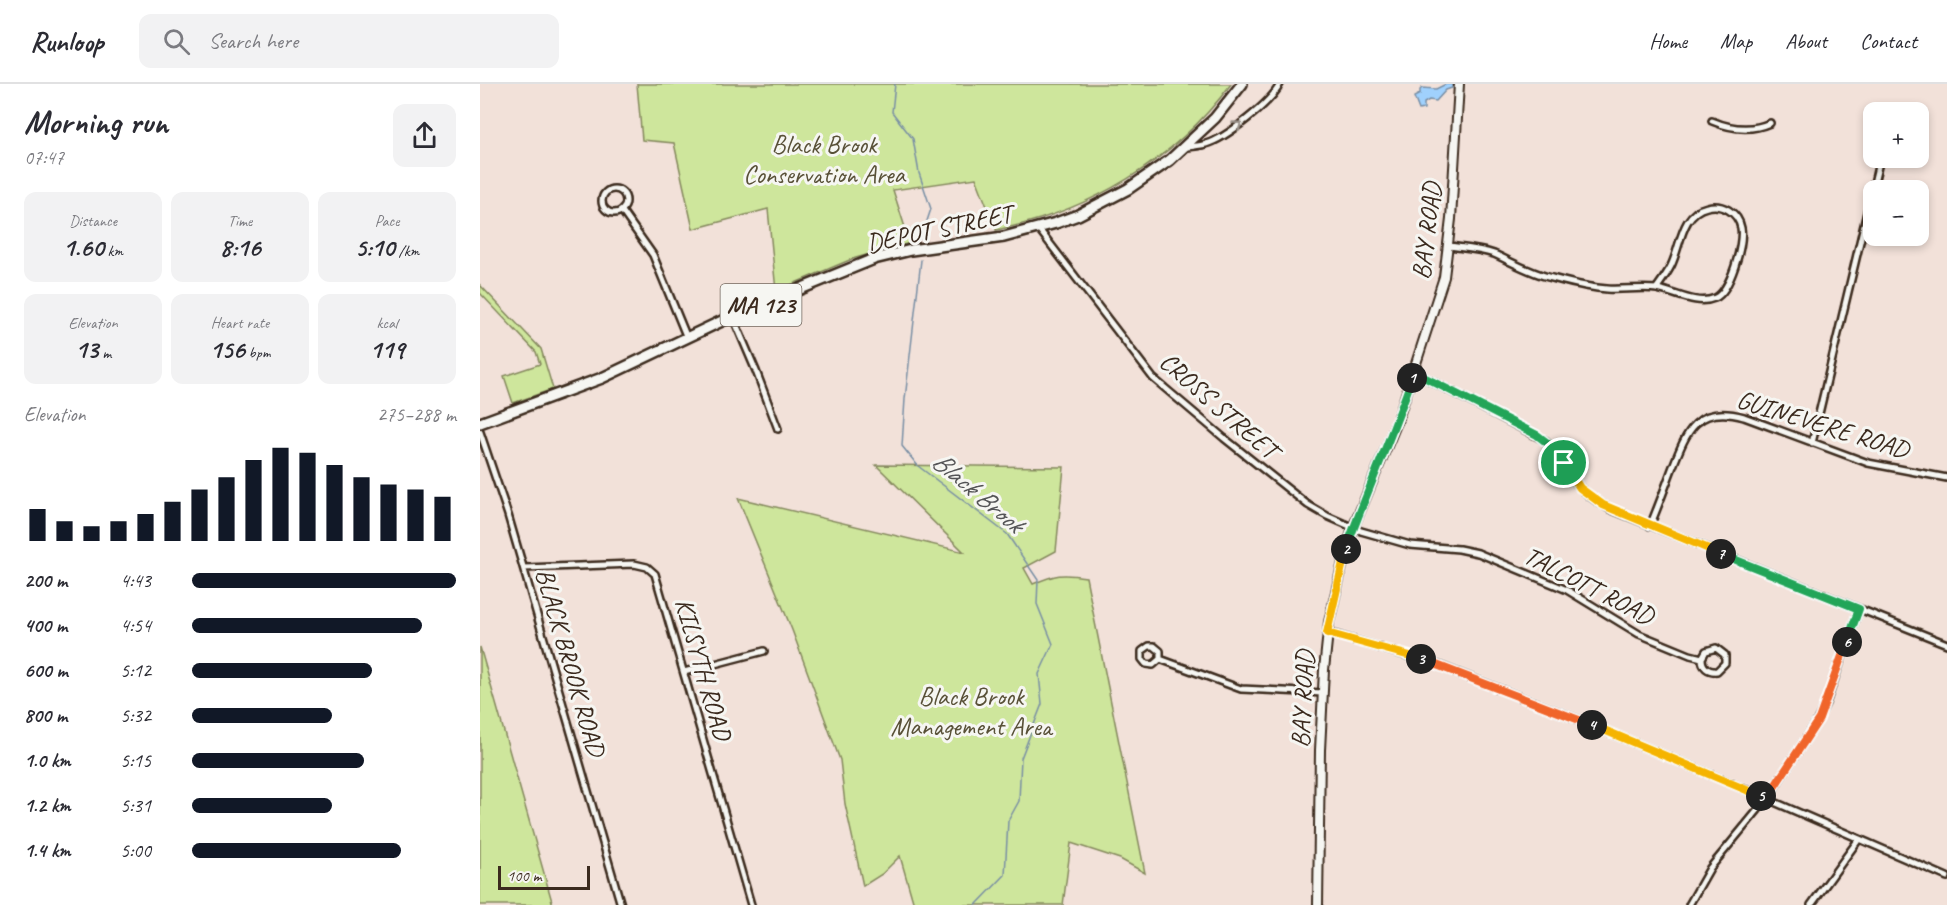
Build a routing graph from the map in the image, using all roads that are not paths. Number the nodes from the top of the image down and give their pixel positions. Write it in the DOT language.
graph roads {
  1 [pos="1242,84"];
  2 [pos="1280,84"];
  3 [pos="1459,84"];
  4 [pos="1712,121"];
  5 [pos="1770,123"];
  6 [pos="1185,147"];
  7 [pos="1878,168"];
  8 [pos="622,212"];
  9 [pos="1038,228"];
  10 [pos="1449,246"];
  11 [pos="1656,289"];
  12 [pos="733,317"];
  13 [pos="687,338"];
  14 [pos="1414,372"];
  15 [pos="480,423"];
  16 [pos="778,429"];
  17 [pos="480,432"];
  18 [pos="1812,443"];
  19 [pos="1947,478"];
  20 [pos="1650,526"];
  21 [pos="1353,528"];
  22 [pos="524,568"];
  23 [pos="1859,609"];
  24 [pos="1327,633"];
  25 [pos="1947,644"];
  26 [pos="764,651"];
  27 [pos="1702,658"];
  28 [pos="1160,659"];
  29 [pos="684,672"];
  30 [pos="1323,693"];
  31 [pos="1767,798"];
  32 [pos="1859,839"];
  33 [pos="1947,877"];
  34 [pos="621,905"];
  35 [pos="751,905"];
  36 [pos="1318,905"];
  37 [pos="1689,905"];
  38 [pos="1811,905"];
  1 -- 6 [label="highway, DEPOT STREET / MA 123"];
  6 -- 2 [label="street, one-way"];
  3 -- 10 [label="main road, BAY ROAD"];
  4 -- 5 [label="street"];
  6 -- 9 [label="highway, DEPOT STREET / MA 123"];
  7 -- 18 [label="street"];
  8 -- 8 [label="street"];
  8 -- 13 [label="street"];
  9 -- 12 [label="highway, DEPOT STREET / MA 123"];
  9 -- 21 [label="street, CROSS STREET"];
  10 -- 11 [label="street"];
  10 -- 14 [label="main road, BAY ROAD"];
  11 -- 11 [label="street"];
  12 -- 13 [label="highway, DEPOT STREET / MA 123"];
  12 -- 16 [label="street"];
  13 -- 15 [label="highway, DEPOT STREET / MA 123"];
  14 -- 20 [label="street"];
  14 -- 21 [label="main road, BAY ROAD"];
  17 -- 22 [label="street, BLACK BROOK ROAD"];
  18 -- 19 [label="street, GUINEVERE ROAD"];
  18 -- 20 [label="street, GUINEVERE ROAD"];
  20 -- 23 [label="street"];
  21 -- 24 [label="main road, BAY ROAD"];
  21 -- 27 [label="street, TALCOTT ROAD"];
  22 -- 29 [label="street, KILSYTH ROAD"];
  22 -- 34 [label="street, BLACK BROOK ROAD"];
  23 -- 25 [label="street"];
  23 -- 31 [label="street"];
  24 -- 30 [label="main road, BAY ROAD"];
  24 -- 31 [label="street"];
  26 -- 29 [label="street"];
  27 -- 27 [label="street, TALCOTT ROAD"];
  28 -- 30 [label="street"];
  29 -- 35 [label="street, KILSYTH ROAD"];
  30 -- 36 [label="main road, BAY ROAD"];
  31 -- 32 [label="street"];
  31 -- 37 [label="street"];
  32 -- 33 [label="street"];
  32 -- 38 [label="street"];
}
